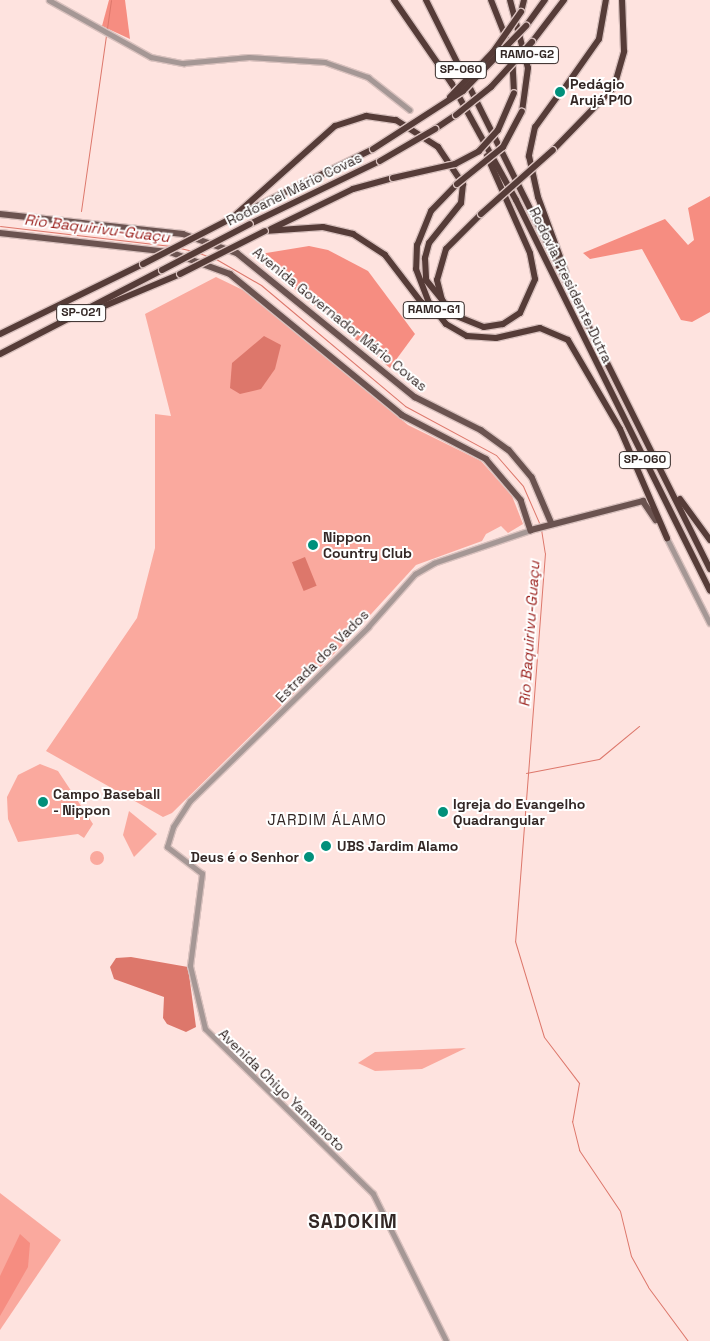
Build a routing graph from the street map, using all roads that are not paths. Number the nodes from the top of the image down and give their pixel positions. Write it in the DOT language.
graph roads {
  1 [pos="49,0"];
  2 [pos="394,0"];
  3 [pos="426,0"];
  4 [pos="491,0"];
  5 [pos="510,0"];
  6 [pos="524,0"];
  7 [pos="545,0"];
  8 [pos="564,0"];
  9 [pos="606,0"];
  10 [pos="622,0"];
  11 [pos="566,86"];
  12 [pos="557,97"];
  13 [pos="447,102"];
  14 [pos="410,110"];
  15 [pos="522,112"];
  16 [pos="469,115"];
  17 [pos="0,214"];
  18 [pos="232,218"];
  19 [pos="265,231"];
  20 [pos="0,233"];
  21 [pos="569,286"];
  22 [pos="442,300"];
  23 [pos="435,311"];
  24 [pos="72,318"];
  25 [pos="0,334"];
  26 [pos="0,354"];
  27 [pos="663,473"];
  28 [pos="550,525"];
  29 [pos="534,529"];
  30 [pos="667,538"];
  31 [pos="710,540"];
  32 [pos="710,569"];
  33 [pos="710,590"];
  34 [pos="710,623"];
  35 [pos="167,847"];
  36 [pos="446,1341"];
  1 -- 14 [label="street"];
  2 -- 16 [label="highway, Rodovia Presidente Dutra / SP-060"];
  3 -- 21 [label="highway, Rodovia Presidente Dutra / SP-060"];
  4 -- 19 [label="highway, bridge"];
  5 -- 15 [label="highway, RAMO-G2"];
  6 -- 13 [label="highway, bridge"];
  7 -- 13 [label="highway, Rodoanel Mário Covas / SP-021, bridge"];
  8 -- 24 [label="highway, Rodoanel Mário Covas / SP-021, bridge"];
  9 -- 11 [label="highway"];
  10 -- 22 [label="highway, bridge"];
  12 -- 21 [label="highway"];
  13 -- 18 [label="highway, Rodoanel Mário Covas / SP-021, bridge"];
  15 -- 23 [label="highway, RAMO-G1, bridge"];
  16 -- 22 [label="highway"];
  16 -- 33 [label="highway, Rodovia Presidente Dutra / SP-060"];
  17 -- 28 [label="main road, Avenida Governador Mário Covas"];
  18 -- 22 [label="highway"];
  18 -- 25 [label="highway, Rodoanel Mário Covas / SP-021, bridge"];
  19 -- 23 [label="highway"];
  19 -- 24 [label="highway, bridge"];
  20 -- 29 [label="main road"];
  21 -- 27 [label="highway, Rodovia Presidente Dutra / SP-060"];
  23 -- 30 [label="highway, RAMO-G1"];
  24 -- 26 [label="highway, Rodoanel Mário Covas / SP-021"];
  27 -- 31 [label="highway"];
  27 -- 32 [label="highway, Rodovia Presidente Dutra / SP-060"];
  28 -- 29 [label="main road"];
  28 -- 30 [label="main road"];
  29 -- 35 [label="street, Estrada dos Vados"];
  30 -- 34 [label="street"];
  35 -- 36 [label="street, Avenida Chiyo Yamamoto"];
}
